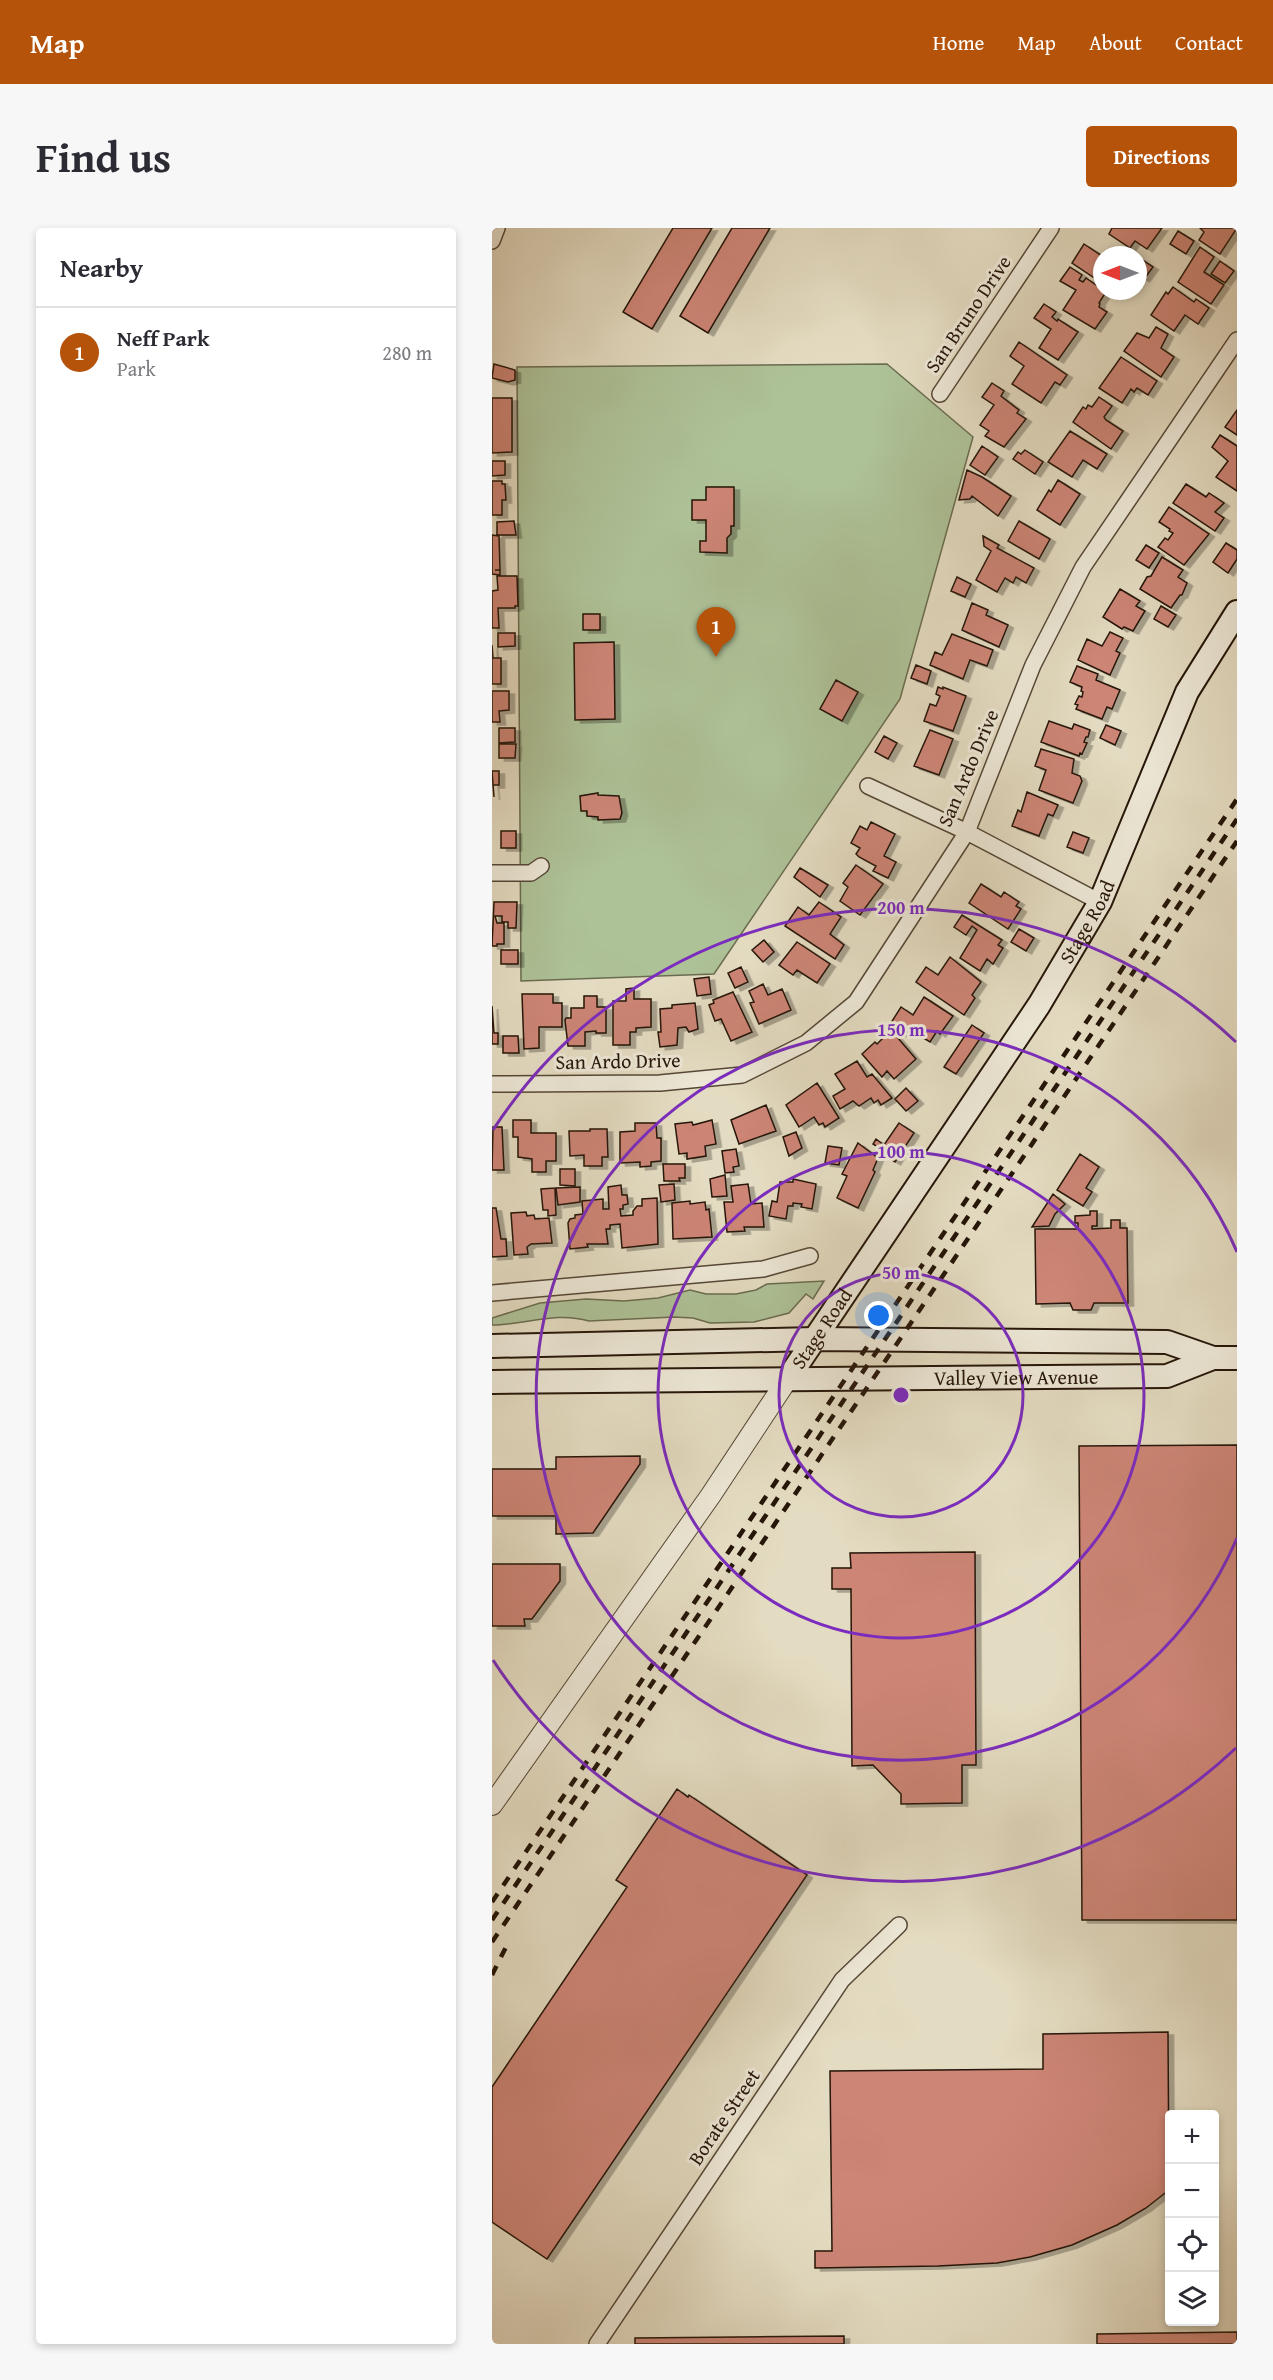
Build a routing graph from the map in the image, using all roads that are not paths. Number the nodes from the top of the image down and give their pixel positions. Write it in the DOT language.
graph roads {
  1 [pos="497,228"];
  2 [pos="1051,228"];
  3 [pos="492,241"];
  4 [pos="1237,340"];
  5 [pos="940,394"];
  6 [pos="1237,612"];
  7 [pos="868,786"];
  8 [pos="967,832"];
  9 [pos="541,866"];
  10 [pos="492,873"];
  11 [pos="1100,902"];
  12 [pos="492,1084"];
  13 [pos="810,1256"];
  14 [pos="492,1293"];
  15 [pos="815,1340"];
  16 [pos="492,1346"];
  17 [pos="1212,1358"];
  18 [pos="1237,1358"];
  19 [pos="787,1380"];
  20 [pos="492,1382"];
  21 [pos="492,1805"];
  22 [pos="899,1925"];
  23 [pos="597,2344"];
  1 -- 3 [label="street"];
  2 -- 5 [label="street, San Bruno Drive"];
  4 -- 8 [label="street, San Ardo Drive"];
  6 -- 11 [label="main road, Stage Road"];
  7 -- 8 [label="street"];
  8 -- 11 [label="street"];
  8 -- 12 [label="street, San Ardo Drive"];
  9 -- 10 [label="street"];
  11 -- 15 [label="main road, Stage Road"];
  13 -- 14 [label="street"];
  15 -- 16 [label="main road, Valley View Avenue"];
  15 -- 17 [label="main road, Valley View Avenue"];
  15 -- 19 [label="main road, Stage Road"];
  17 -- 18 [label="main road, Valley View Avenue"];
  17 -- 19 [label="main road, Valley View Avenue"];
  19 -- 20 [label="main road, Valley View Avenue"];
  19 -- 21 [label="street, Stage Road"];
  22 -- 23 [label="street, Borate Street"];
}
